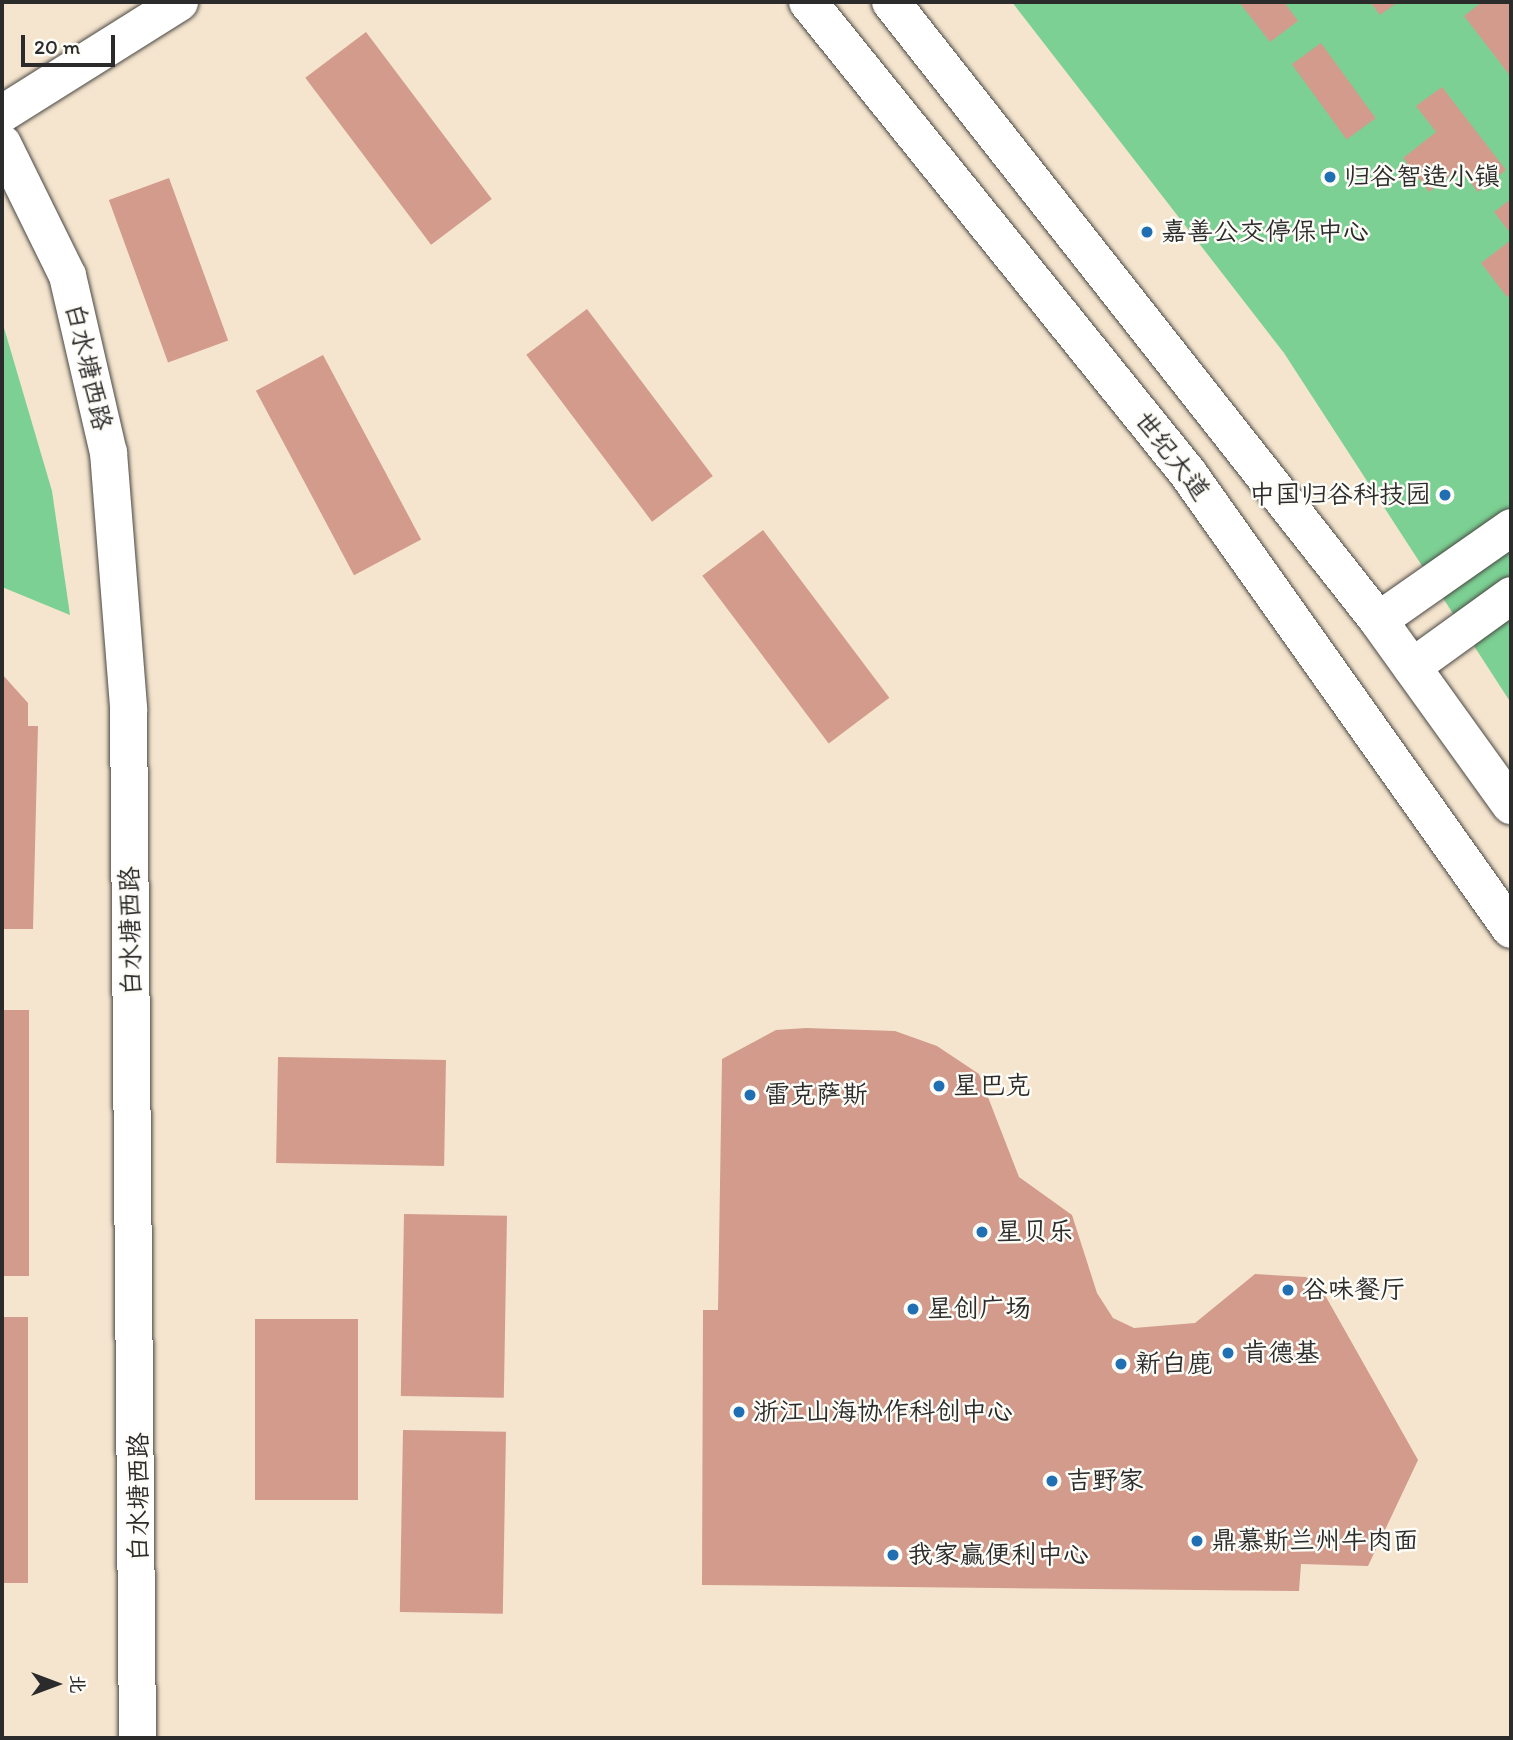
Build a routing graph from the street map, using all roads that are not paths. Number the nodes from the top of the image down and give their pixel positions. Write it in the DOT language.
graph roads {
  1 [pos="179,2"];
  2 [pos="808,2"];
  3 [pos="891,2"];
  4 [pos="2,113"];
  5 [pos="2,144"];
  6 [pos="1511,527"];
  7 [pos="1511,595"];
  8 [pos="1378,620"];
  9 [pos="1411,667"];
  10 [pos="1511,805"];
  11 [pos="1511,929"];
  12 [pos="138,1738"];
  1 -- 4 [label="street"];
  2 -- 11 [label="main road, 世纪大道"];
  3 -- 8 [label="main road"];
  5 -- 12 [label="street, 白水塘西路"];
  6 -- 8 [label="street"];
  7 -- 9 [label="street"];
  8 -- 9 [label="main road"];
  9 -- 10 [label="main road"];
}
